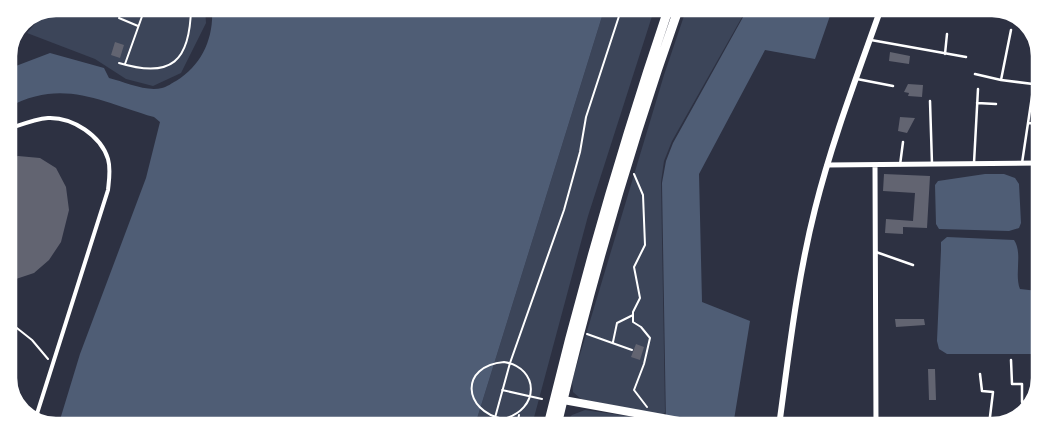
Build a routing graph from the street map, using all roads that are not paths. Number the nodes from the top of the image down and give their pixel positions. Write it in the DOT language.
graph roads {
  1 [pos="666,16"];
  2 [pos="676,16"];
  3 [pos="878,16"];
  4 [pos="1011,30"];
  5 [pos="947,34"];
  6 [pos="870,40"];
  7 [pos="945,54"];
  8 [pos="966,57"];
  9 [pos="975,74"];
  10 [pos="856,78"];
  11 [pos="1001,80"];
  12 [pos="1032,84"];
  13 [pos="892,86"];
  14 [pos="978,89"];
  15 [pos="1032,94"];
  16 [pos="930,101"];
  17 [pos="977,103"];
  18 [pos="996,104"];
  19 [pos="1029,123"];
  20 [pos="1032,123"];
  21 [pos="16,128"];
  22 [pos="902,142"];
  23 [pos="1022,163"];
  24 [pos="1032,163"];
  25 [pos="974,164"];
  26 [pos="827,165"];
  27 [pos="875,166"];
  28 [pos="900,166"];
  29 [pos="932,166"];
  30 [pos="875,252"];
  31 [pos="913,264"];
  32 [pos="1012,360"];
  33 [pos="980,374"];
  34 [pos="558,399"];
  35 [pos="1023,402"];
  36 [pos="37,413"];
  37 [pos="551,418"];
  38 [pos="557,418"];
  39 [pos="659,418"];
  40 [pos="780,418"];
  41 [pos="876,418"];
  42 [pos="990,418"];
  1 -- 34 [label="main road"];
  2 -- 34 [label="main road"];
  3 -- 6 [label="street"];
  4 -- 11 [label="lane"];
  5 -- 7 [label="lane"];
  6 -- 7 [label="lane"];
  6 -- 10 [label="street"];
  7 -- 8 [label="lane"];
  9 -- 11 [label="lane"];
  10 -- 13 [label="lane"];
  10 -- 26 [label="street"];
  11 -- 12 [label="lane"];
  14 -- 17 [label="lane"];
  15 -- 19 [label="lane"];
  16 -- 29 [label="lane"];
  17 -- 18 [label="lane"];
  17 -- 25 [label="lane"];
  19 -- 20 [label="lane"];
  19 -- 23 [label="lane"];
  21 -- 36 [label="street"];
  22 -- 28 [label="lane"];
  23 -- 24 [label="street"];
  23 -- 25 [label="street"];
  25 -- 29 [label="street"];
  26 -- 27 [label="street"];
  26 -- 40 [label="street"];
  27 -- 28 [label="street"];
  27 -- 30 [label="street"];
  28 -- 29 [label="street"];
  30 -- 31 [label="lane"];
  30 -- 41 [label="street"];
  32 -- 35 [label="lane"];
  33 -- 42 [label="lane"];
  34 -- 37 [label="main road"];
  34 -- 38 [label="main road"];
  34 -- 39 [label="main road"];
}
